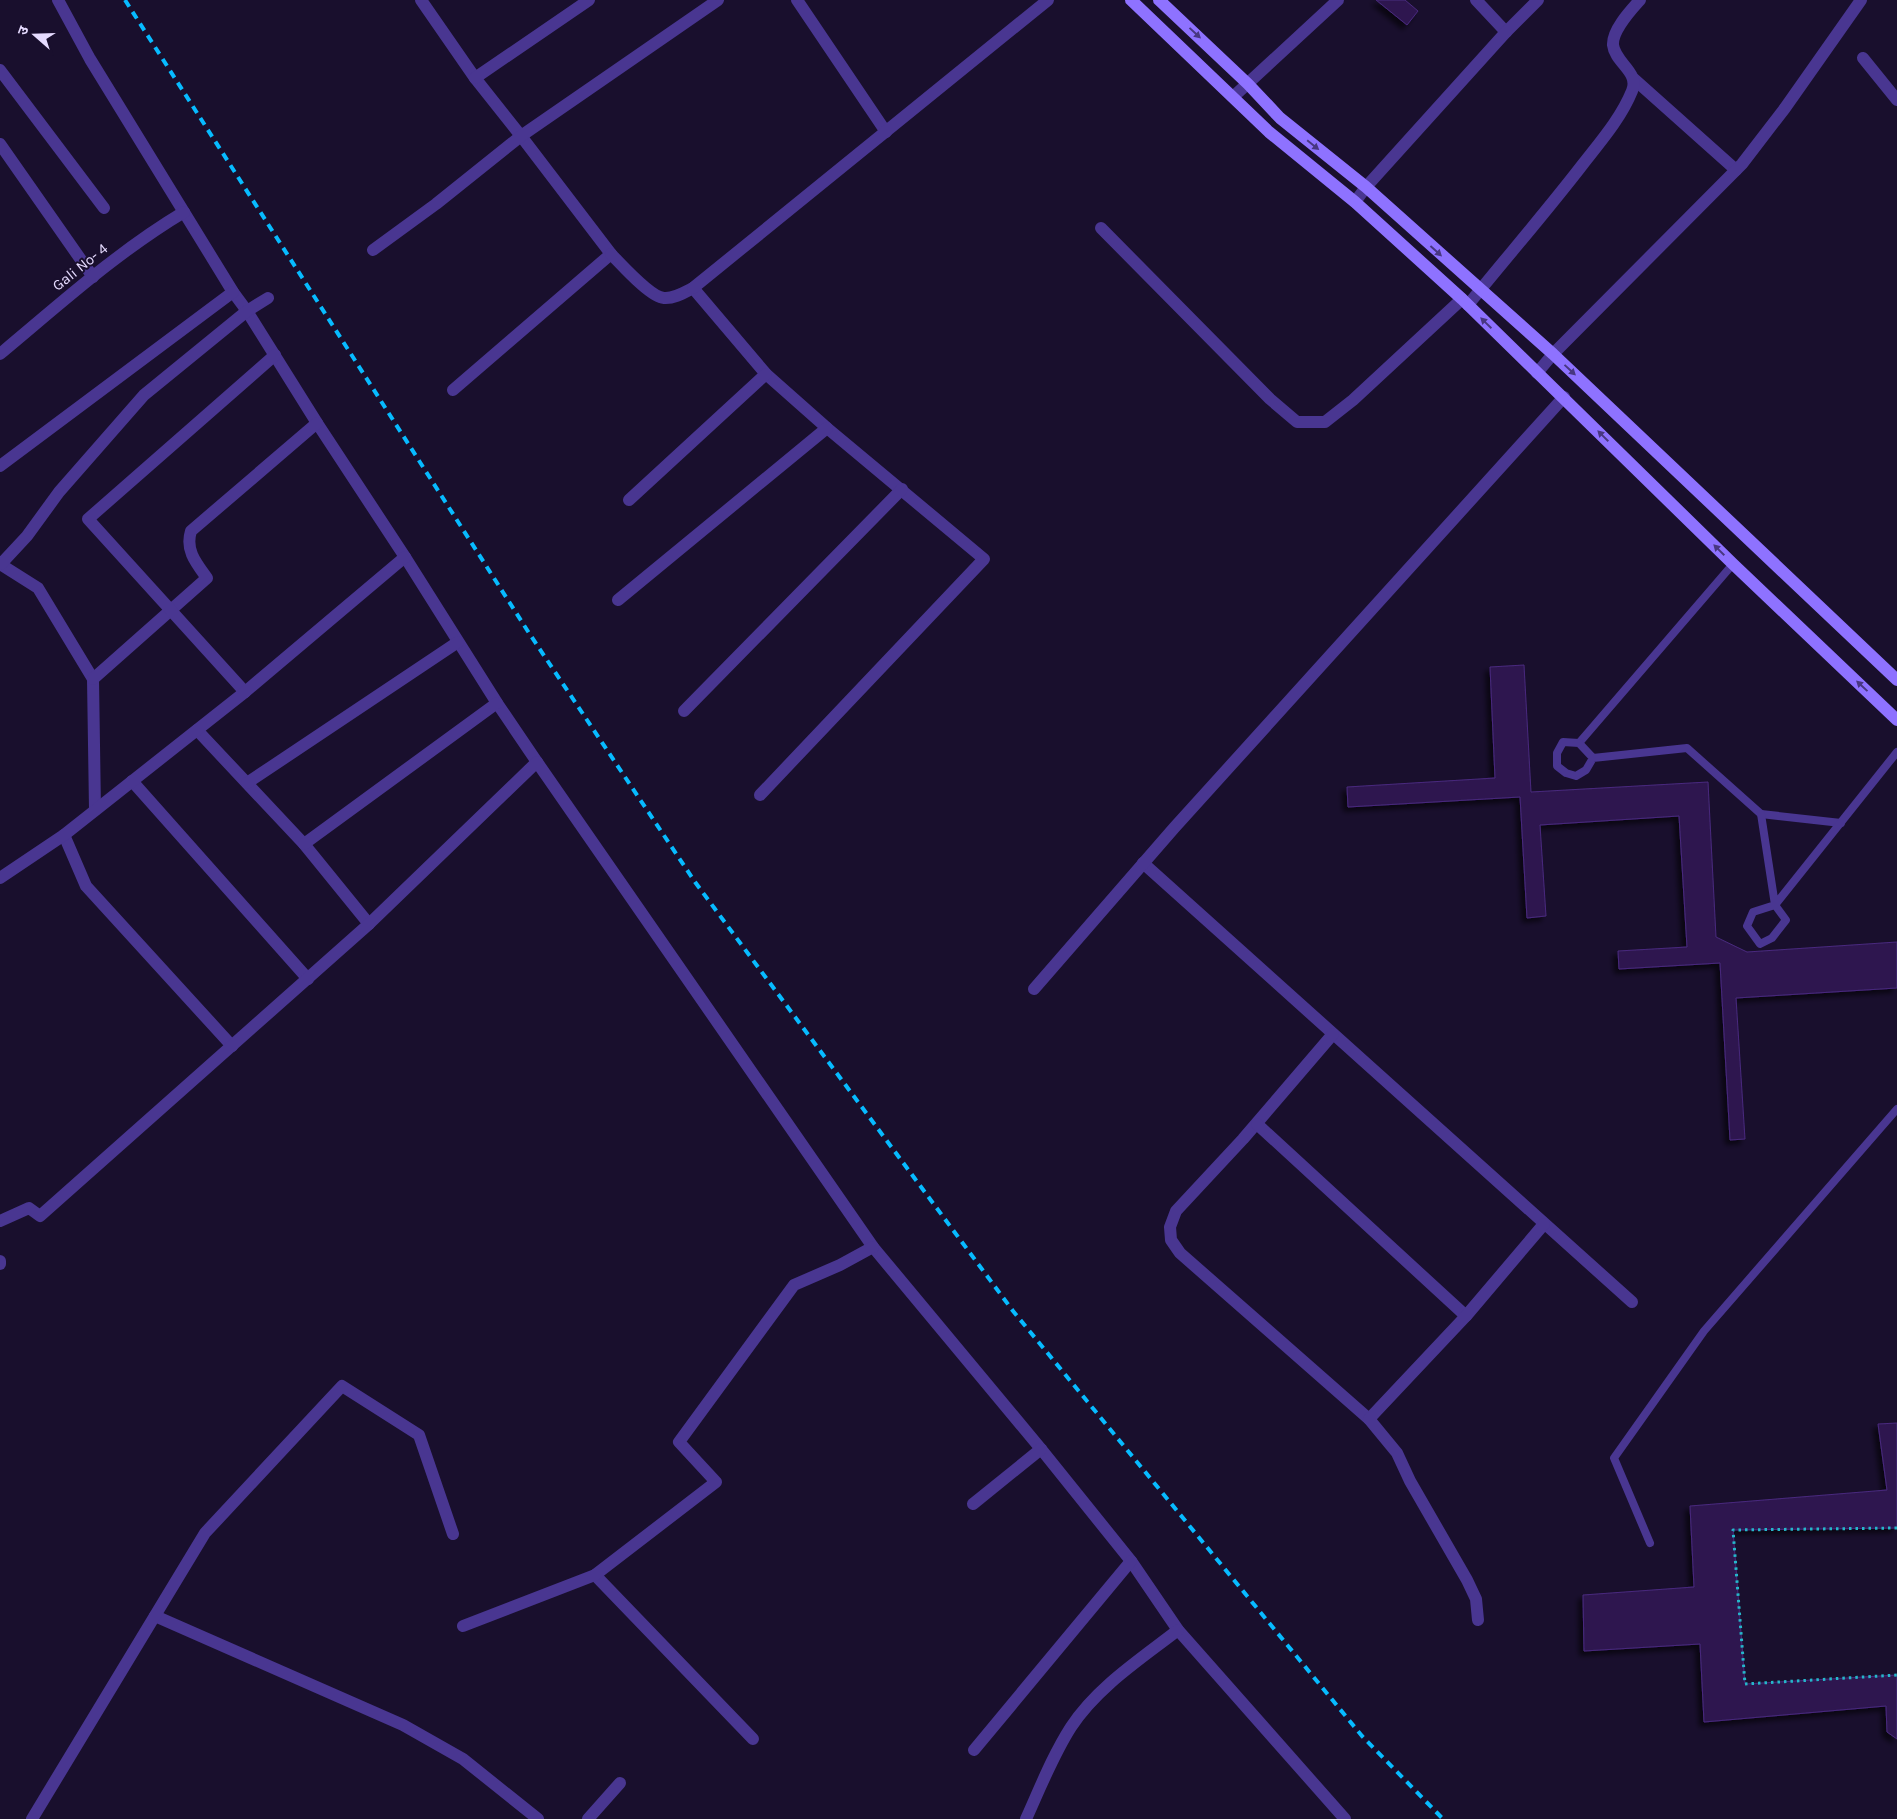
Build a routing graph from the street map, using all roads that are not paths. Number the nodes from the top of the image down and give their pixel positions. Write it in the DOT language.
graph roads {
  1 [pos="58,0"];
  2 [pos="421,0"];
  3 [pos="589,0"];
  4 [pos="718,0"];
  5 [pos="797,0"];
  6 [pos="1048,0"];
  7 [pos="1131,0"];
  8 [pos="1159,0"];
  9 [pos="1338,0"];
  10 [pos="1476,0"];
  11 [pos="1538,0"];
  12 [pos="1640,0"];
  13 [pos="1861,0"];
  14 [pos="1506,32"];
  15 [pos="1864,58"];
  16 [pos="0,70"];
  17 [pos="475,78"];
  18 [pos="1634,79"];
  19 [pos="1248,84"];
  20 [pos="1233,97"];
  21 [pos="1897,100"];
  22 [pos="886,132"];
  23 [pos="521,136"];
  24 [pos="0,144"];
  25 [pos="1736,170"];
  26 [pos="1366,187"];
  27 [pos="1355,202"];
  28 [pos="104,208"];
  29 [pos="184,212"];
  30 [pos="1101,228"];
  31 [pos="373,250"];
  32 [pos="611,254"];
  33 [pos="93,277"];
  34 [pos="693,288"];
  35 [pos="1480,290"];
  36 [pos="233,292"];
  37 [pos="268,298"];
  38 [pos="1465,302"];
  39 [pos="248,311"];
  40 [pos="0,354"];
  41 [pos="1553,354"];
  42 [pos="275,355"];
  43 [pos="1537,373"];
  44 [pos="766,374"];
  45 [pos="453,390"];
  46 [pos="1564,397"];
  47 [pos="317,423"];
  48 [pos="827,428"];
  49 [pos="0,466"];
  50 [pos="902,489"];
  51 [pos="630,500"];
  52 [pos="405,557"];
  53 [pos="0,564"];
  54 [pos="1733,564"];
  55 [pos="618,600"];
  56 [pos="171,610"];
  57 [pos="458,642"];
  58 [pos="93,679"];
  59 [pos="1897,680"];
  60 [pos="244,692"];
  61 [pos="497,703"];
  62 [pos="684,711"];
  63 [pos="1897,720"];
  64 [pos="197,730"];
  65 [pos="1579,743"];
  66 [pos="1897,752"];
  67 [pos="1593,758"];
  68 [pos="537,762"];
  69 [pos="132,781"];
  70 [pos="247,783"];
  71 [pos="760,795"];
  72 [pos="95,810"];
  73 [pos="1761,814"];
  74 [pos="1841,823"];
  75 [pos="64,835"];
  76 [pos="304,844"];
  77 [pos="1143,863"];
  78 [pos="0,878"];
  79 [pos="1775,905"];
  80 [pos="369,924"];
  81 [pos="308,979"];
  82 [pos="1034,989"];
  83 [pos="1333,1034"];
  84 [pos="232,1046"];
  85 [pos="1897,1109"];
  86 [pos="1257,1124"];
  87 [pos="0,1221"];
  88 [pos="1544,1224"];
  89 [pos="873,1247"];
  90 [pos="1632,1302"];
  91 [pos="1466,1316"];
  92 [pos="1369,1419"];
  93 [pos="1041,1449"];
  94 [pos="973,1504"];
  95 [pos="453,1534"];
  96 [pos="1650,1543"];
  97 [pos="1131,1561"];
  98 [pos="595,1575"];
  99 [pos="155,1616"];
  100 [pos="1478,1620"];
  101 [pos="463,1626"];
  102 [pos="1178,1630"];
  103 [pos="753,1739"];
  104 [pos="974,1750"];
  105 [pos="620,1784"];
  106 [pos="1343,1818"];
  107 [pos="32,1819"];
  108 [pos="538,1819"];
  109 [pos="588,1819"];
  110 [pos="1026,1819"];
  1 -- 29 [label="street"];
  2 -- 17 [label="street"];
  3 -- 17 [label="street"];
  4 -- 23 [label="street"];
  5 -- 22 [label="street"];
  6 -- 22 [label="street"];
  7 -- 20 [label="main road"];
  8 -- 19 [label="main road, one-way"];
  9 -- 19 [label="street"];
  10 -- 14 [label="street"];
  11 -- 14 [label="street"];
  12 -- 18 [label="street"];
  13 -- 25 [label="street"];
  14 -- 26 [label="street"];
  15 -- 21 [label="street"];
  16 -- 28 [label="street"];
  17 -- 23 [label="street"];
  18 -- 25 [label="street"];
  18 -- 35 [label="street"];
  19 -- 20 [label="street"];
  19 -- 26 [label="main road, one-way"];
  20 -- 27 [label="main road"];
  22 -- 34 [label="street"];
  23 -- 31 [label="street"];
  23 -- 32 [label="street"];
  24 -- 33 [label="street"];
  25 -- 41 [label="street"];
  26 -- 27 [label="street"];
  26 -- 35 [label="main road, one-way"];
  27 -- 38 [label="main road"];
  29 -- 33 [label="street, Gali No- 4"];
  29 -- 36 [label="street"];
  30 -- 38 [label="street"];
  32 -- 34 [label="street"];
  32 -- 45 [label="street"];
  33 -- 40 [label="street, Gali No- 4"];
  34 -- 44 [label="street"];
  35 -- 38 [label="street"];
  35 -- 41 [label="main road"];
  36 -- 39 [label="street"];
  36 -- 49 [label="street"];
  37 -- 39 [label="street"];
  43 -- 38 [label="main road, one-way"];
  39 -- 42 [label="street"];
  39 -- 53 [label="street"];
  41 -- 43 [label="street"];
  41 -- 59 [label="main road, one-way"];
  42 -- 47 [label="street"];
  42 -- 56 [label="street"];
  43 -- 46 [label="main road"];
  44 -- 48 [label="street"];
  44 -- 51 [label="street"];
  54 -- 46 [label="main road, one-way"];
  46 -- 77 [label="street"];
  47 -- 52 [label="street"];
  47 -- 56 [label="street"];
  48 -- 50 [label="street"];
  48 -- 55 [label="street"];
  50 -- 62 [label="street"];
  50 -- 71 [label="street"];
  52 -- 57 [label="street"];
  52 -- 60 [label="street"];
  53 -- 58 [label="street"];
  63 -- 54 [label="main road, one-way"];
  54 -- 65 [label="lane"];
  56 -- 58 [label="street"];
  56 -- 60 [label="street"];
  57 -- 61 [label="street"];
  57 -- 70 [label="street"];
  58 -- 72 [label="street"];
  60 -- 64 [label="street"];
  61 -- 68 [label="street"];
  61 -- 76 [label="street"];
  64 -- 69 [label="street"];
  64 -- 70 [label="street"];
  65 -- 67 [label="lane"];
  65 -- 67 [label="lane"];
  66 -- 74 [label="lane"];
  67 -- 73 [label="lane"];
  68 -- 80 [label="street"];
  68 -- 89 [label="street"];
  69 -- 72 [label="street"];
  69 -- 81 [label="street"];
  70 -- 76 [label="street"];
  72 -- 75 [label="street"];
  73 -- 74 [label="lane"];
  73 -- 79 [label="lane"];
  74 -- 79 [label="lane"];
  75 -- 78 [label="street"];
  75 -- 84 [label="street"];
  76 -- 80 [label="street"];
  77 -- 82 [label="street"];
  77 -- 83 [label="street"];
  79 -- 79 [label="lane"];
  80 -- 81 [label="street"];
  81 -- 84 [label="street"];
  83 -- 86 [label="street"];
  83 -- 88 [label="street"];
  84 -- 87 [label="street"];
  85 -- 96 [label="lane"];
  86 -- 91 [label="street"];
  86 -- 92 [label="street"];
  88 -- 90 [label="street"];
  88 -- 91 [label="street"];
  89 -- 93 [label="street"];
  89 -- 98 [label="street"];
  91 -- 92 [label="street"];
  92 -- 100 [label="street"];
  93 -- 94 [label="street"];
  93 -- 97 [label="street"];
  95 -- 99 [label="street"];
  97 -- 102 [label="street"];
  97 -- 104 [label="street"];
  98 -- 101 [label="street"];
  98 -- 103 [label="street"];
  99 -- 107 [label="street"];
  99 -- 108 [label="street"];
  102 -- 106 [label="street"];
  102 -- 110 [label="street"];
  105 -- 109 [label="street"];
}
